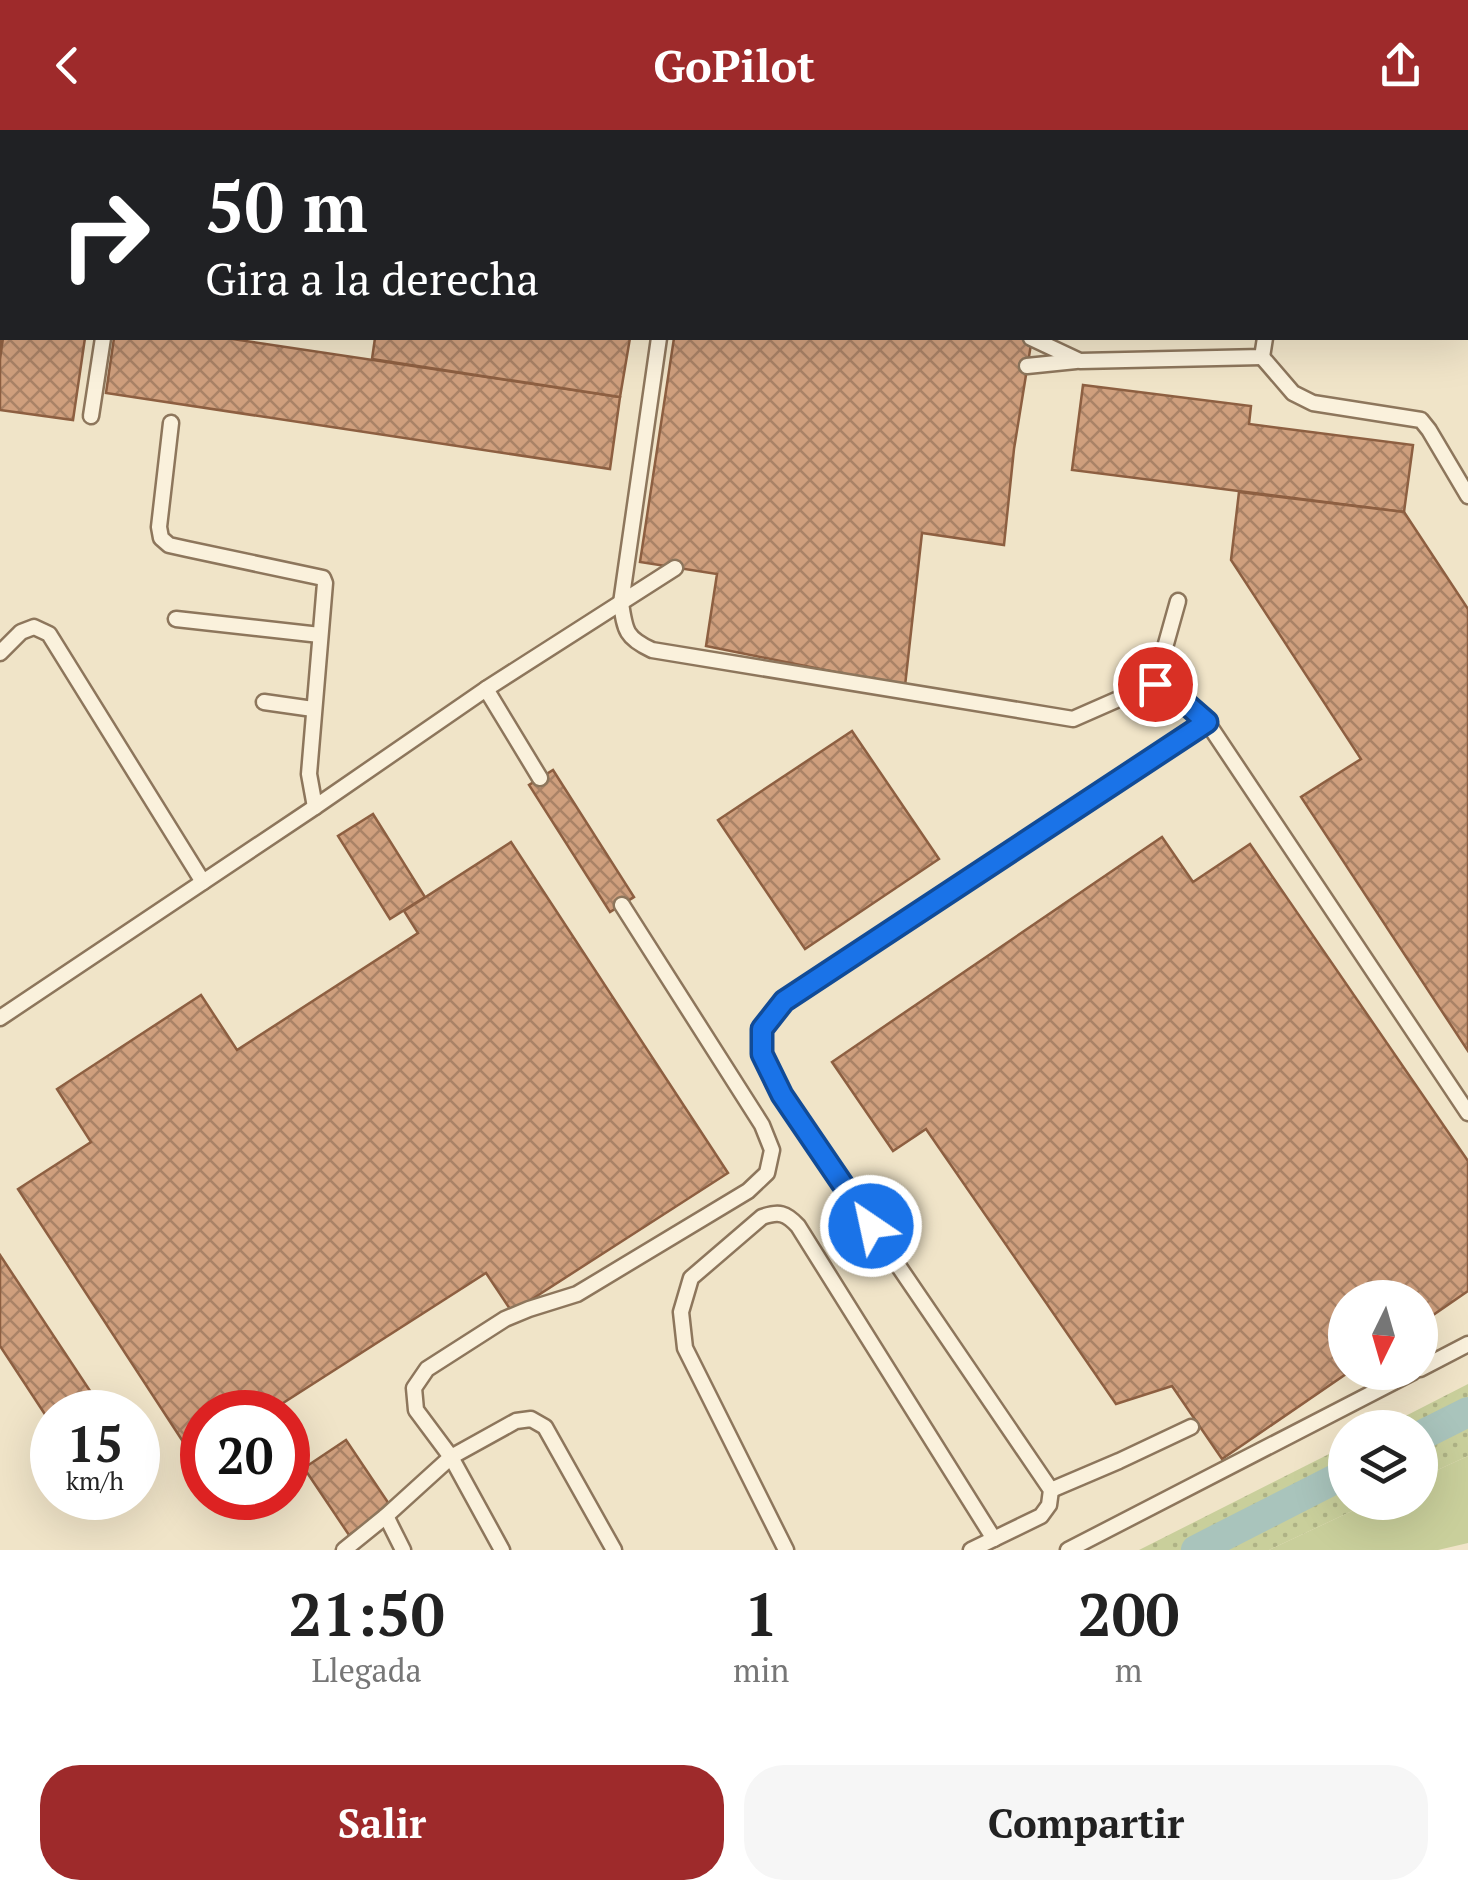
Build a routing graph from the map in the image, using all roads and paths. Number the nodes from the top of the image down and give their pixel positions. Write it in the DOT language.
graph roads {
  1 [pos="103,340"];
  2 [pos="659,340"];
  3 [pos="1036,340"];
  4 [pos="1266,340"];
  5 [pos="1262,357"];
  6 [pos="1080,361"];
  7 [pos="1027,366"];
  8 [pos="91,416"];
  9 [pos="172,423"];
  10 [pos="1468,496"];
  11 [pos="675,568"];
  12 [pos="1178,601"];
  13 [pos="621,604"];
  14 [pos="176,618"];
  15 [pos="320,635"];
  16 [pos="0,653"];
  17 [pos="1155,684"];
  18 [pos="486,689"];
  19 [pos="264,702"];
  20 [pos="313,709"];
  21 [pos="1207,722"];
  22 [pos="540,778"];
  23 [pos="315,808"];
  24 [pos="202,882"];
  25 [pos="622,905"];
  26 [pos="0,1018"];
  27 [pos="1468,1114"];
  28 [pos="1468,1344"];
  29 [pos="1438,1360"];
  30 [pos="1377,1390"];
  31 [pos="1190,1427"];
  32 [pos="452,1457"];
  33 [pos="1050,1490"];
  34 [pos="386,1516"];
  35 [pos="994,1539"];
  36 [pos="344,1550"];
  37 [pos="403,1550"];
  38 [pos="502,1550"];
  39 [pos="614,1550"];
  40 [pos="786,1550"];
  41 [pos="971,1550"];
  42 [pos="1068,1550"];
  1 -- 8 [label="lane"];
  2 -- 13 [label="lane"];
  3 -- 6 [label="lane"];
  4 -- 5 [label="lane"];
  5 -- 6 [label="lane"];
  5 -- 10 [label="lane"];
  6 -- 7 [label="lane"];
  9 -- 15 [label="lane"];
  11 -- 13 [label="lane"];
  12 -- 17 [label="lane"];
  13 -- 17 [label="lane"];
  13 -- 18 [label="lane"];
  14 -- 15 [label="lane"];
  15 -- 20 [label="lane"];
  16 -- 24 [label="lane"];
  17 -- 21 [label="lane"];
  18 -- 22 [label="lane"];
  18 -- 23 [label="lane"];
  19 -- 20 [label="lane"];
  20 -- 23 [label="lane"];
  21 -- 27 [label="lane"];
  21 -- 33 [label="lane"];
  23 -- 24 [label="lane"];
  24 -- 26 [label="lane"];
  25 -- 32 [label="lane"];
  28 -- 29 [label="lane"];
  30 -- 42 [label="lane"];
  31 -- 33 [label="lane"];
  32 -- 34 [label="lane"];
  32 -- 38 [label="lane"];
  32 -- 39 [label="lane"];
  33 -- 35 [label="lane"];
  34 -- 36 [label="lane"];
  34 -- 37 [label="lane"];
  35 -- 40 [label="lane"];
  35 -- 41 [label="lane"];
}
